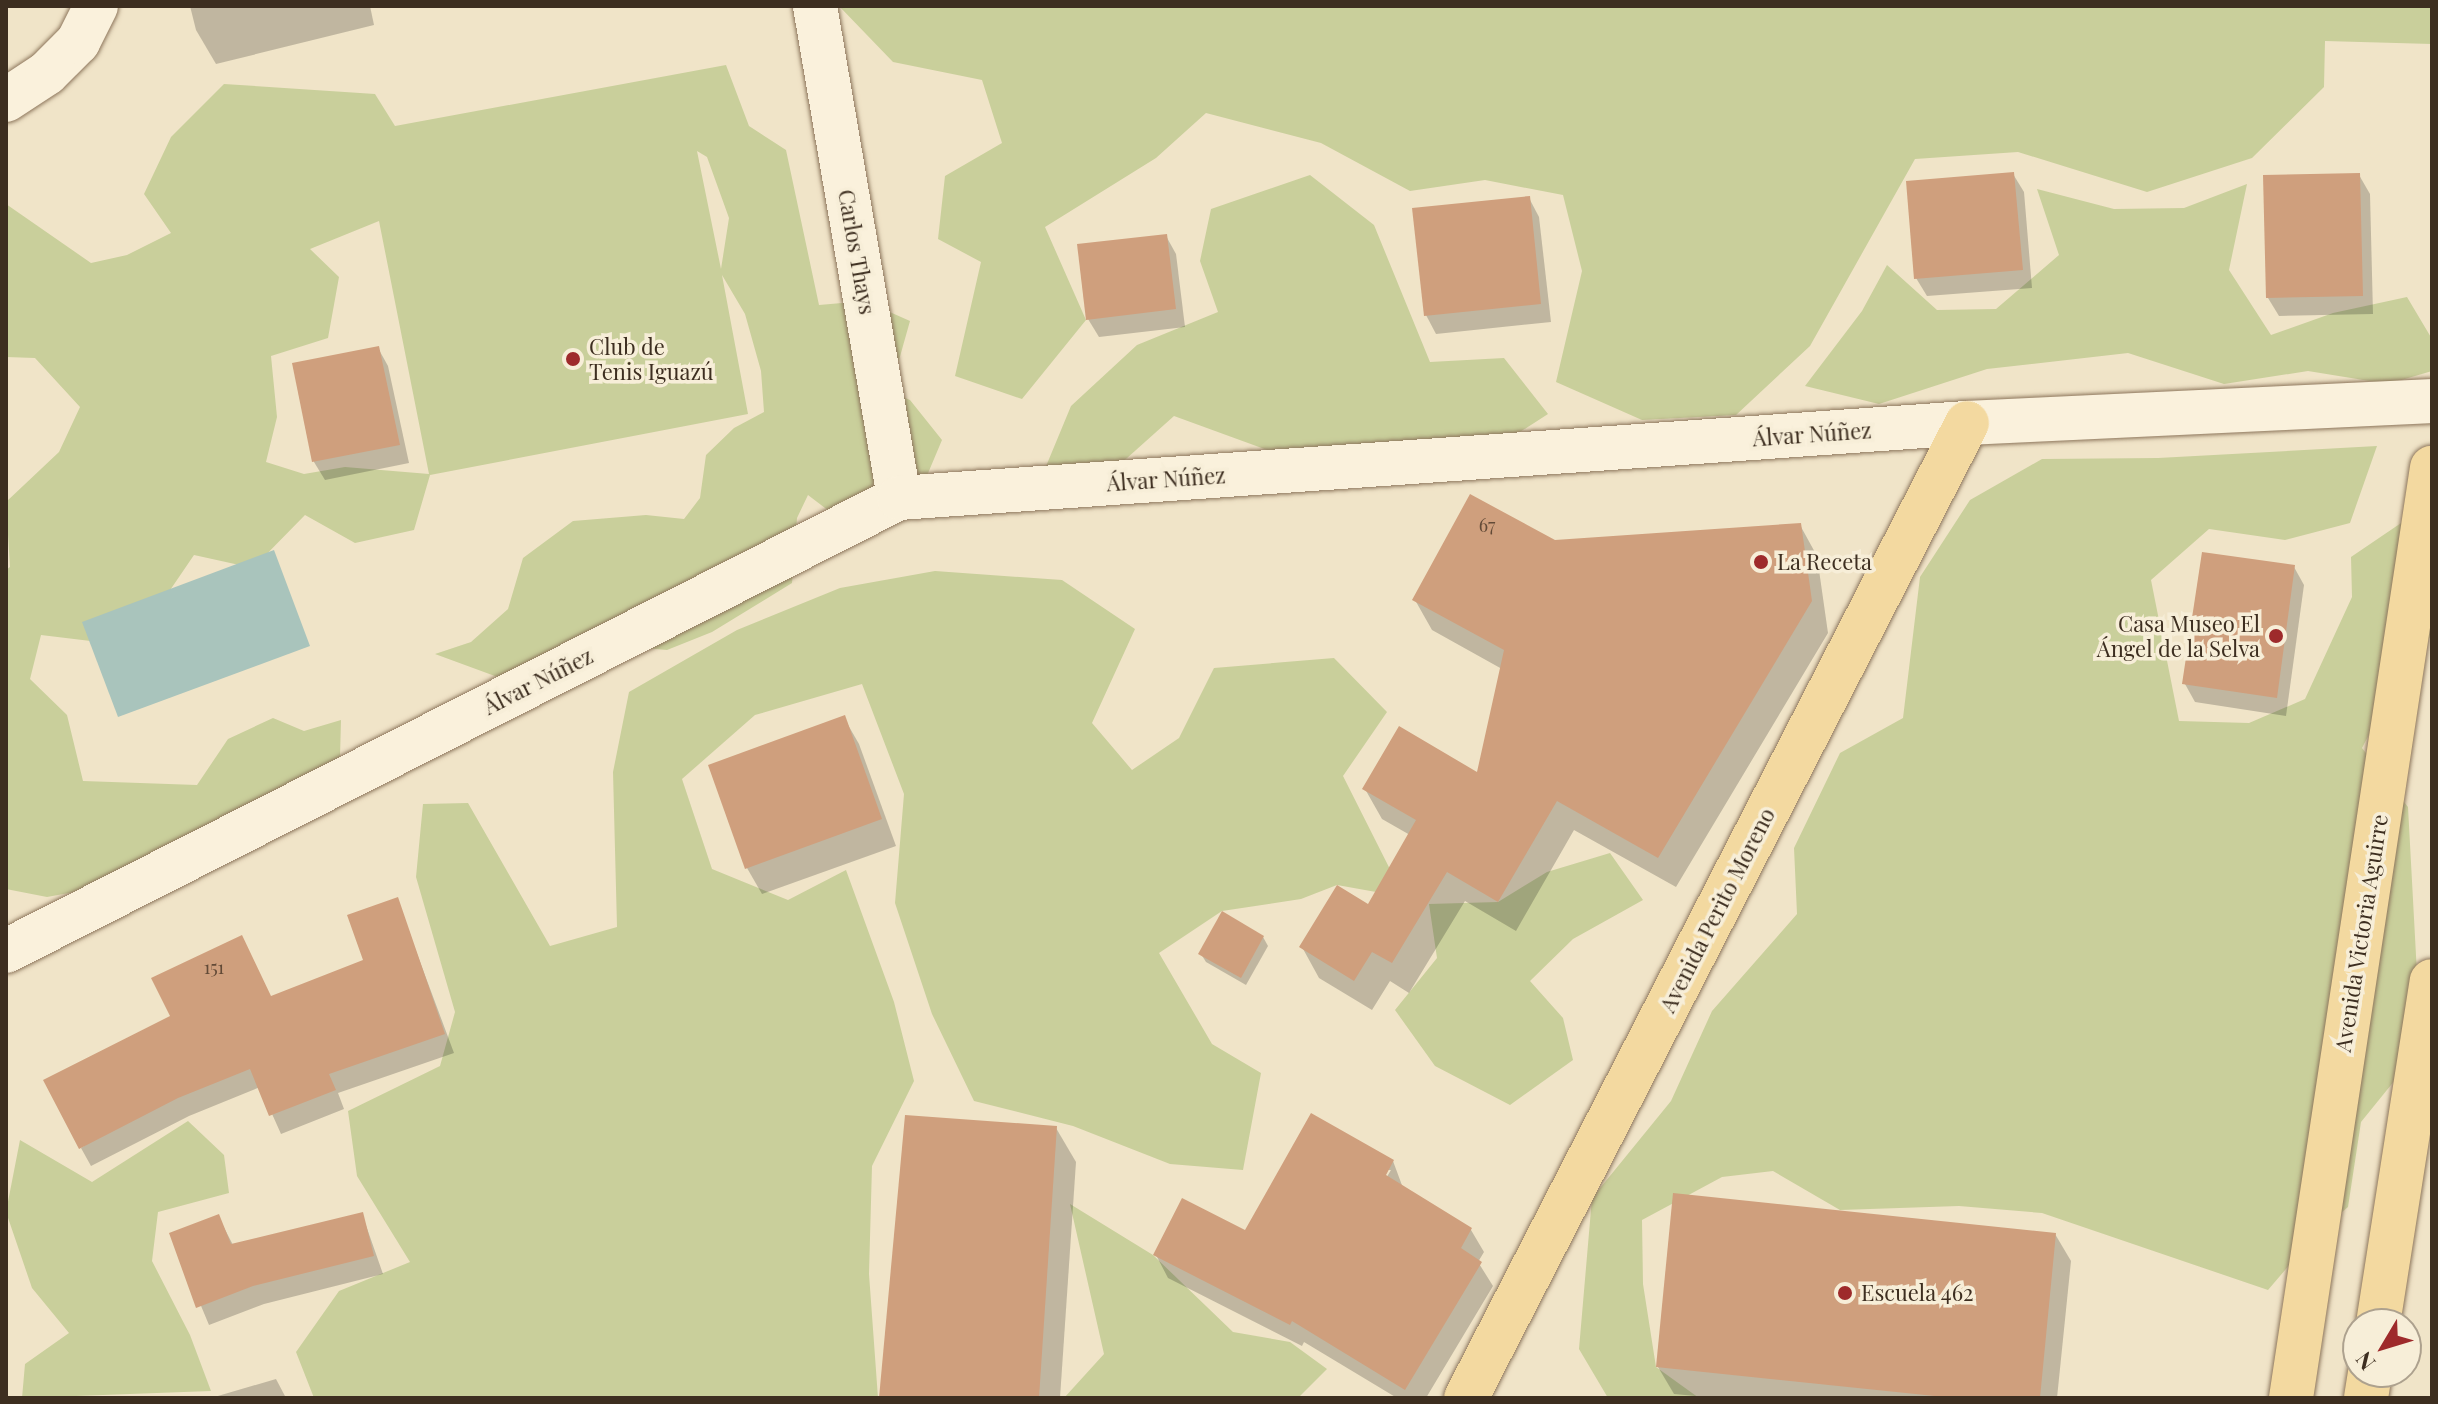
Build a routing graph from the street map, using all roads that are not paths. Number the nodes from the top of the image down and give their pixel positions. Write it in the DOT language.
graph roads {
  1 [pos="96,6"];
  2 [pos="815,6"];
  3 [pos="6,100"];
  4 [pos="2432,401"];
  5 [pos="1967,423"];
  6 [pos="2432,468"];
  7 [pos="899,498"];
  8 [pos="6,951"];
  9 [pos="2432,981"];
  10 [pos="2381,1308"];
  11 [pos="1466,1398"];
  12 [pos="2291,1398"];
  1 -- 3 [label="street"];
  2 -- 7 [label="street, Carlos Thays"];
  4 -- 5 [label="street, Álvar Núñez"];
  5 -- 7 [label="street, Álvar Núñez"];
  5 -- 11 [label="main road, Avenida Perito Moreno"];
  6 -- 12 [label="main road, Avenida Victoria Aguirre"];
  7 -- 8 [label="street, Álvar Núñez"];
  9 -- 10 [label="main road"];
}
